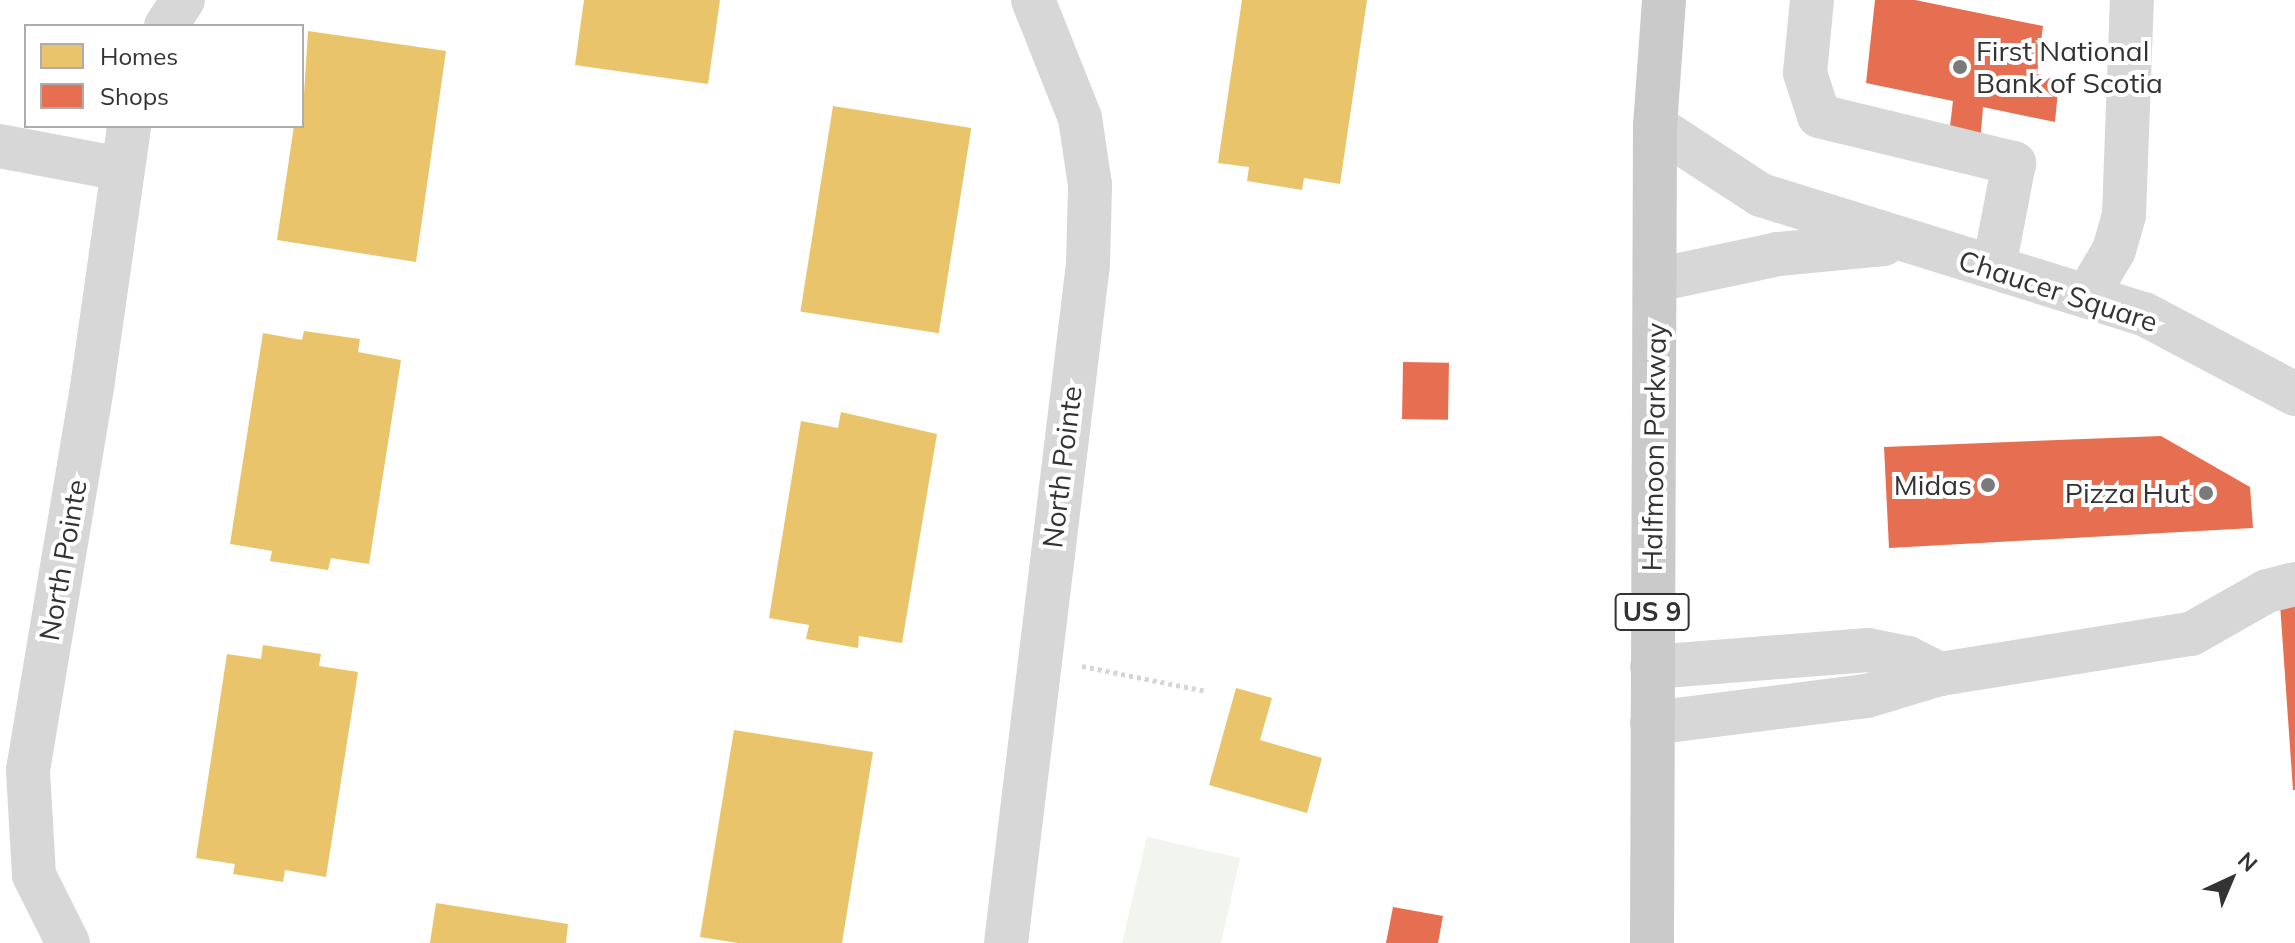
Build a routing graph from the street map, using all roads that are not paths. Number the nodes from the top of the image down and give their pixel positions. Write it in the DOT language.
graph roads {
  1 [pos="183,0"];
  2 [pos="1033,0"];
  3 [pos="1664,0"];
  4 [pos="1812,0"];
  5 [pos="2132,0"];
  6 [pos="167,24"];
  7 [pos="1655,126"];
  8 [pos="129,128"];
  9 [pos="0,146"];
  10 [pos="122,169"];
  11 [pos="1902,242"];
  12 [pos="1994,267"];
  13 [pos="1656,280"];
  14 [pos="2087,296"];
  15 [pos="2295,394"];
  16 [pos="2295,584"];
  17 [pos="1652,667"];
  18 [pos="1940,674"];
  19 [pos="1652,723"];
  20 [pos="68,943"];
  21 [pos="1006,943"];
  22 [pos="1652,943"];
  1 -- 6 [label="street"];
  2 -- 21 [label="street, North Pointe"];
  3 -- 7 [label="main road, Halfmoon Parkway / US 9"];
  4 -- 12 [label="street"];
  5 -- 14 [label="street"];
  7 -- 11 [label="street, Chaucer Square"];
  7 -- 13 [label="main road, Halfmoon Parkway / US 9"];
  8 -- 10 [label="street, North Pointe"];
  9 -- 10 [label="street"];
  10 -- 20 [label="street, North Pointe"];
  11 -- 12 [label="street, Chaucer Square"];
  11 -- 13 [label="street, Chaucer Square"];
  12 -- 14 [label="street, Chaucer Square"];
  13 -- 17 [label="main road, Halfmoon Parkway / US 9"];
  14 -- 15 [label="street, Chaucer Square"];
  16 -- 18 [label="street"];
  17 -- 18 [label="street"];
  17 -- 19 [label="main road, Halfmoon Parkway / US 9"];
  18 -- 19 [label="street"];
  19 -- 22 [label="main road, Halfmoon Parkway / US 9"];
}
